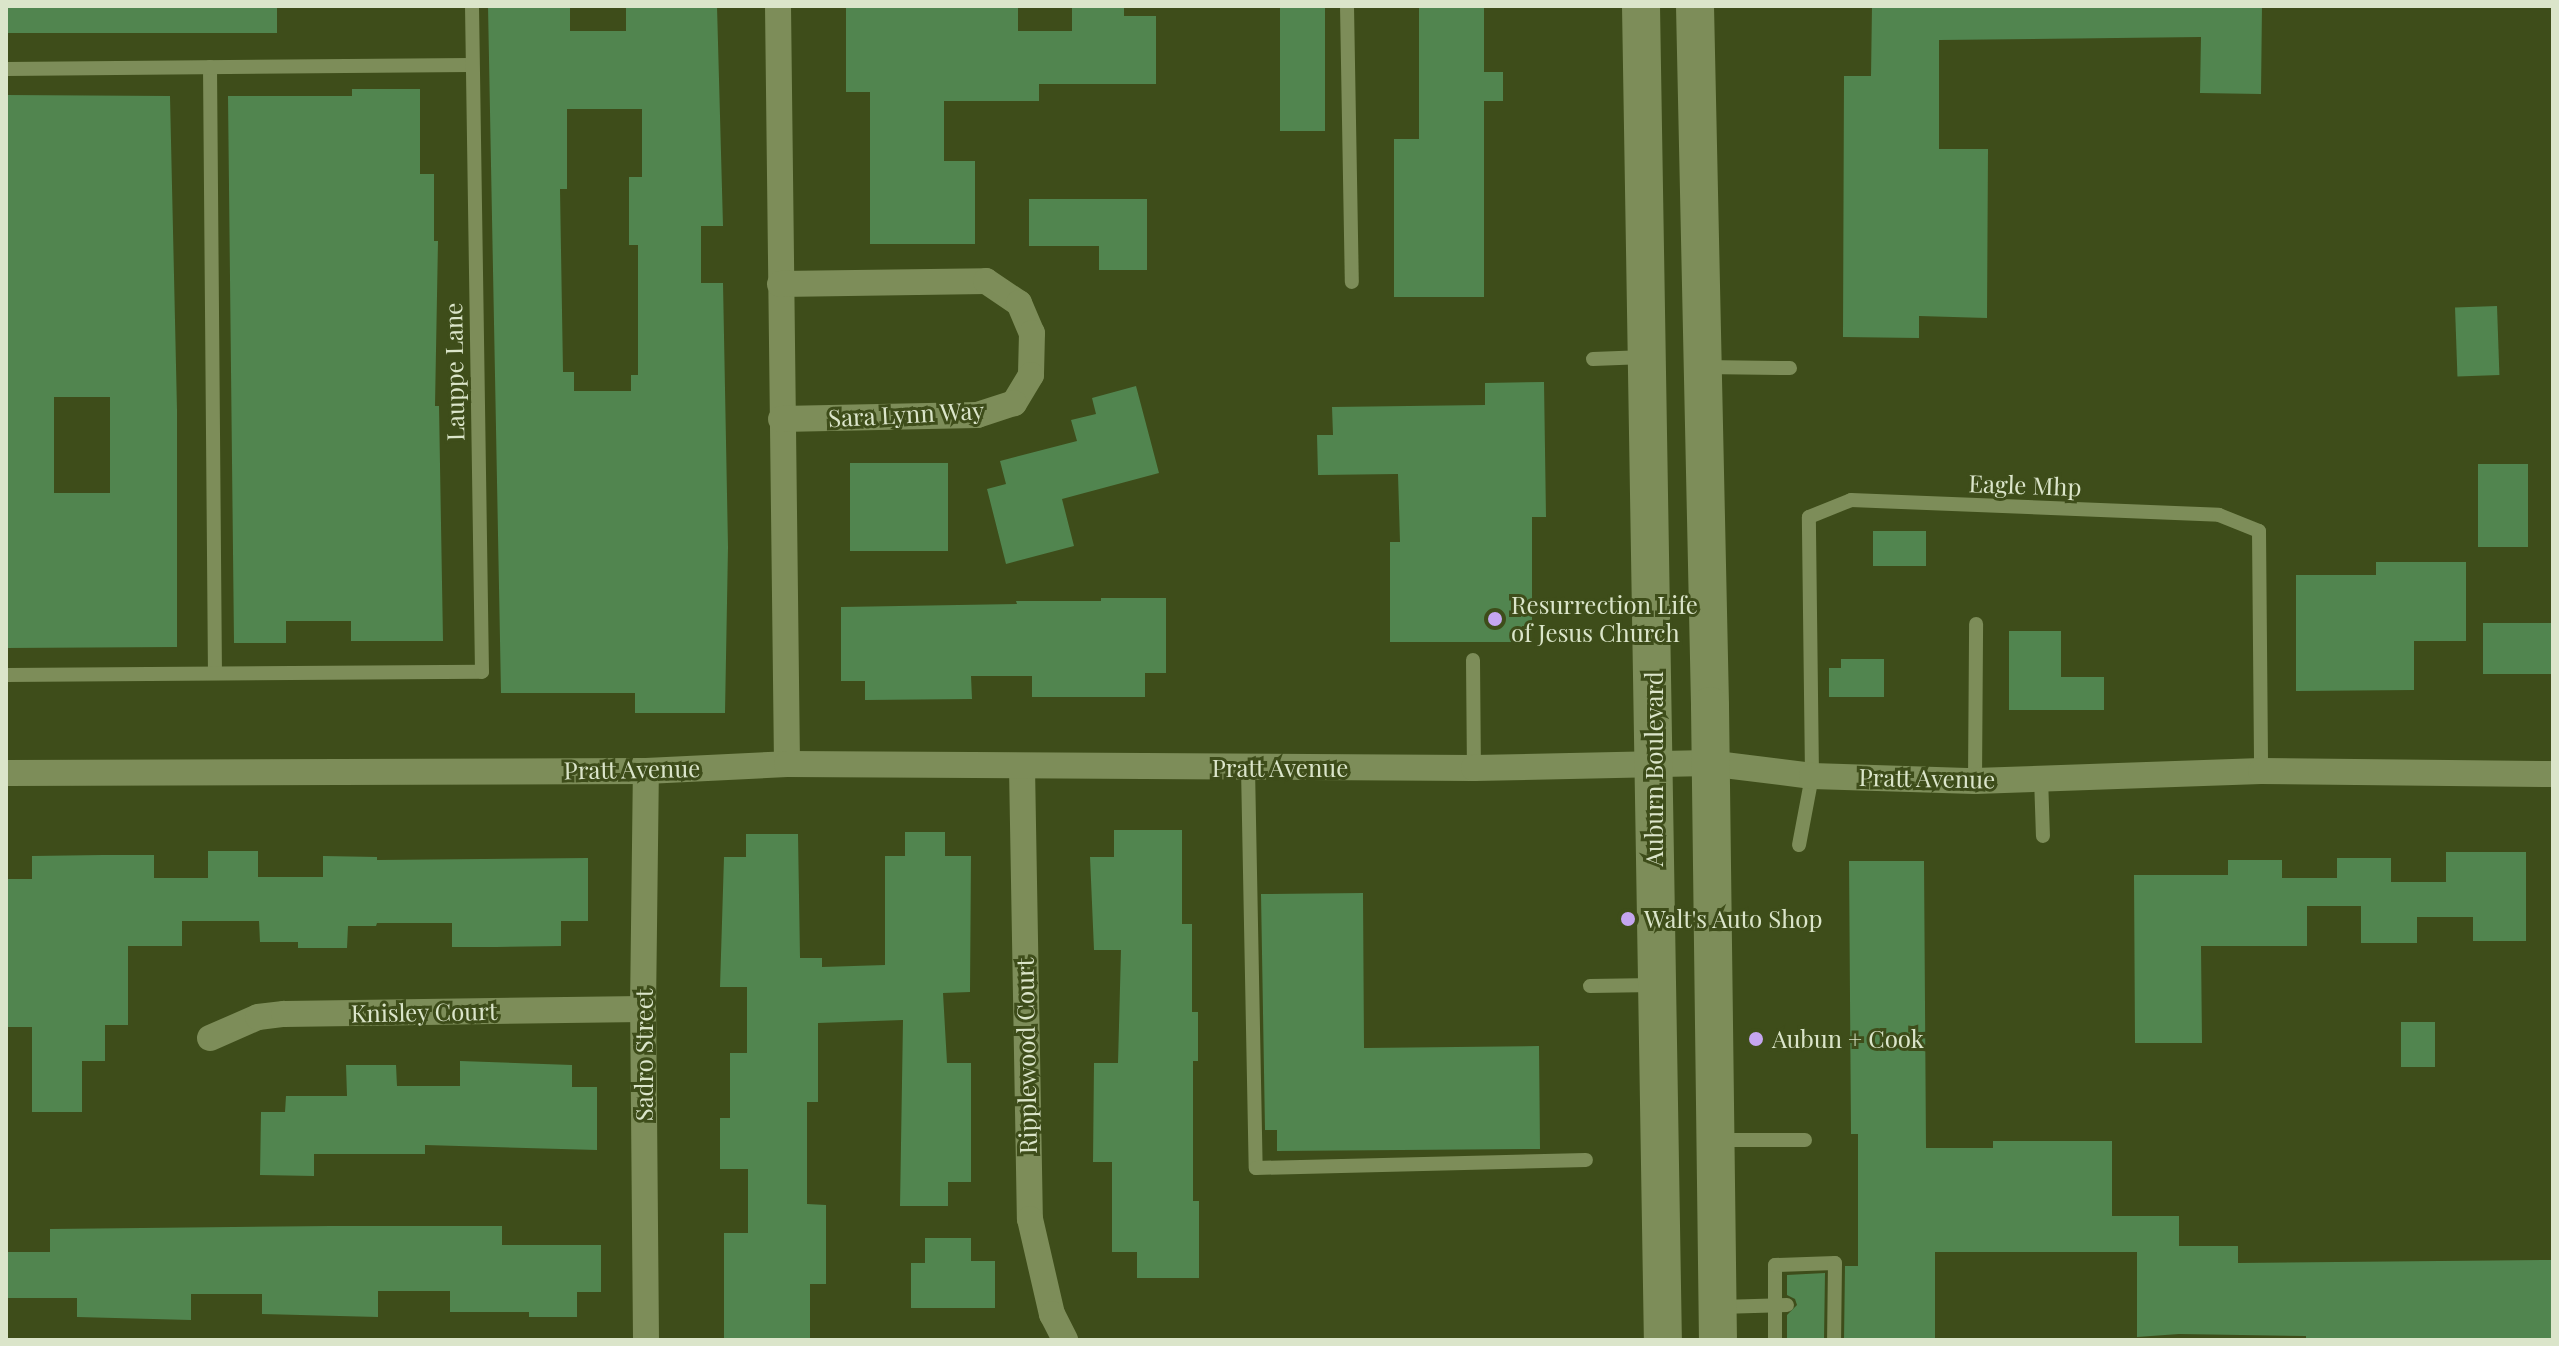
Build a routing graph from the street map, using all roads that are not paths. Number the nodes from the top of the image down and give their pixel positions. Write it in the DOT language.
graph roads {
  1 [pos="472,6"];
  2 [pos="778,6"];
  3 [pos="1347,6"];
  4 [pos="1641,6"];
  5 [pos="1695,6"];
  6 [pos="470,65"];
  7 [pos="210,67"];
  8 [pos="6,69"];
  9 [pos="1352,282"];
  10 [pos="780,284"];
  11 [pos="1646,357"];
  12 [pos="1593,359"];
  13 [pos="1702,367"];
  14 [pos="1790,368"];
  15 [pos="781,419"];
  16 [pos="1976,624"];
  17 [pos="1473,660"];
  18 [pos="215,673"];
  19 [pos="6,675"];
  20 [pos="1708,763"];
  21 [pos="787,764"];
  22 [pos="1653,765"];
  23 [pos="1022,767"];
  24 [pos="1248,768"];
  25 [pos="1474,768"];
  26 [pos="646,771"];
  27 [pos="2261,771"];
  28 [pos="6,773"];
  29 [pos="2553,774"];
  30 [pos="1812,776"];
  31 [pos="2041,777"];
  32 [pos="1975,781"];
  33 [pos="2043,836"];
  34 [pos="1799,845"];
  35 [pos="1657,984"];
  36 [pos="1590,986"];
  37 [pos="643,1009"];
  38 [pos="210,1038"];
  39 [pos="1658,1128"];
  40 [pos="1714,1140"];
  41 [pos="1805,1140"];
  42 [pos="1586,1160"];
  43 [pos="1781,1305"];
  44 [pos="1718,1324"];
  45 [pos="646,1340"];
  46 [pos="1065,1340"];
  47 [pos="1663,1340"];
  48 [pos="1688,1340"];
  49 [pos="1775,1340"];
  50 [pos="1832,1340"];
  1 -- 6 [label="lane"];
  2 -- 10 [label="street"];
  3 -- 9 [label="lane"];
  4 -- 11 [label="main road, Auburn Boulevard"];
  5 -- 13 [label="main road"];
  6 -- 7 [label="lane"];
  6 -- 18 [label="lane, Lauppe Lane"];
  7 -- 8 [label="lane"];
  7 -- 18 [label="lane"];
  10 -- 15 [label="street"];
  10 -- 15 [label="street, Sara Lynn Way"];
  11 -- 12 [label="lane"];
  11 -- 22 [label="main road, Auburn Boulevard"];
  13 -- 14 [label="lane"];
  13 -- 20 [label="main road"];
  15 -- 21 [label="street"];
  16 -- 32 [label="lane"];
  17 -- 25 [label="lane"];
  18 -- 19 [label="lane, Lauppe Lane"];
  20 -- 22 [label="street, Pratt Avenue"];
  20 -- 30 [label="street, Pratt Avenue"];
  20 -- 40 [label="main road"];
  21 -- 23 [label="street, Pratt Avenue"];
  21 -- 26 [label="street, Pratt Avenue"];
  22 -- 25 [label="street, Pratt Avenue"];
  22 -- 35 [label="main road, Auburn Boulevard"];
  23 -- 24 [label="street, Pratt Avenue"];
  23 -- 46 [label="street, Ripplewood Court"];
  24 -- 25 [label="street, Pratt Avenue"];
  24 -- 42 [label="lane"];
  26 -- 28 [label="street, Pratt Avenue"];
  26 -- 37 [label="street, Sadro Street"];
  27 -- 29 [label="street, Pratt Avenue"];
  27 -- 30 [label="lane, Eagle Mhp"];
  27 -- 31 [label="street, Pratt Avenue"];
  30 -- 32 [label="street, Pratt Avenue"];
  30 -- 34 [label="lane"];
  31 -- 32 [label="street, Pratt Avenue"];
  31 -- 33 [label="lane"];
  35 -- 36 [label="lane"];
  35 -- 39 [label="main road, Auburn Boulevard"];
  37 -- 38 [label="street, Knisley Court"];
  37 -- 45 [label="street, Sadro Street"];
  39 -- 47 [label="main road, Auburn Boulevard"];
  39 -- 48 [label="main road"];
  40 -- 41 [label="lane"];
  40 -- 44 [label="main road"];
  43 -- 44 [label="lane"];
  43 -- 49 [label="lane"];
  43 -- 50 [label="lane"];
}
